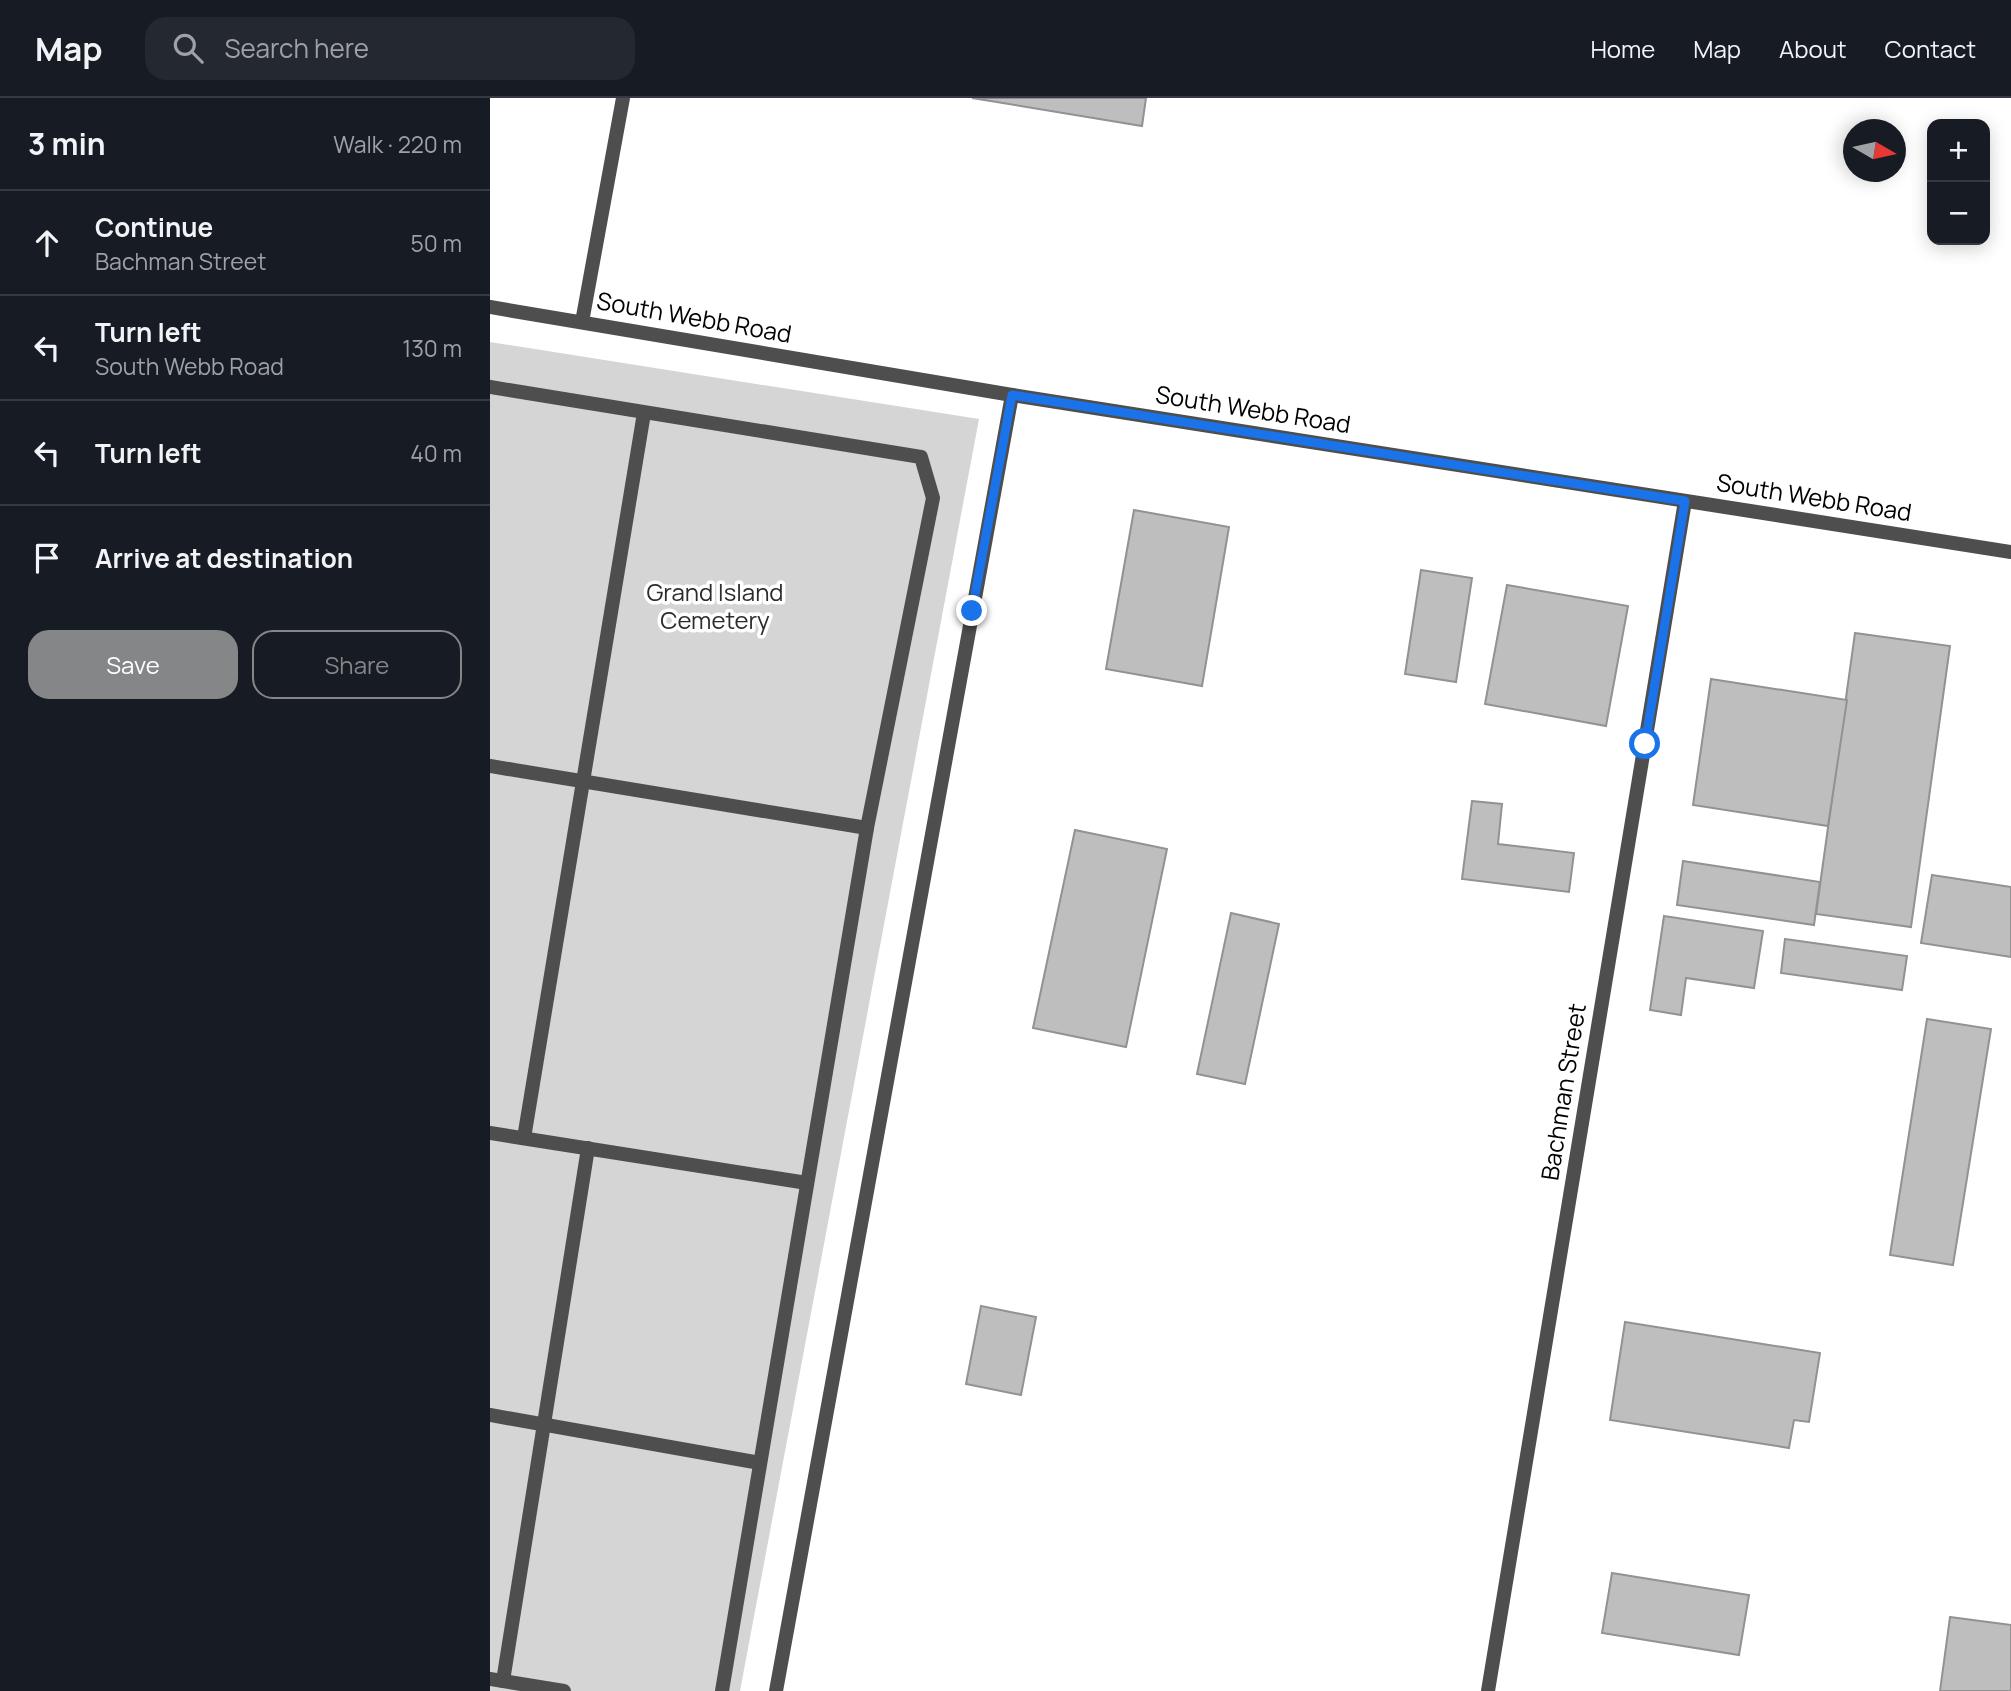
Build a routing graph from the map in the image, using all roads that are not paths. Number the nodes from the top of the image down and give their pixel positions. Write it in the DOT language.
graph roads {
  1 [pos="623,98"];
  2 [pos="490,307"];
  3 [pos="582,322"];
  4 [pos="490,387"];
  5 [pos="1012,395"];
  6 [pos="644,412"];
  7 [pos="1685,501"];
  8 [pos="2011,552"];
  9 [pos="490,766"];
  10 [pos="583,781"];
  11 [pos="867,828"];
  12 [pos="490,1133"];
  13 [pos="524,1138"];
  14 [pos="588,1148"];
  15 [pos="807,1183"];
  16 [pos="490,1415"];
  17 [pos="544,1425"];
  18 [pos="760,1463"];
  19 [pos="497,1680"];
  20 [pos="564,1691"];
  21 [pos="722,1691"];
  22 [pos="776,1691"];
  23 [pos="1488,1691"];
  1 -- 3 [label="street"];
  2 -- 3 [label="street, South Webb Road"];
  3 -- 5 [label="street, South Webb Road"];
  4 -- 6 [label="street"];
  5 -- 7 [label="street, South Webb Road"];
  5 -- 22 [label="street"];
  6 -- 10 [label="street"];
  6 -- 11 [label="street"];
  7 -- 8 [label="street, South Webb Road"];
  7 -- 23 [label="street, Bachman Street"];
  9 -- 10 [label="street"];
  10 -- 11 [label="street"];
  10 -- 13 [label="street"];
  11 -- 15 [label="street"];
  12 -- 13 [label="street"];
  13 -- 14 [label="street"];
  14 -- 15 [label="street"];
  14 -- 17 [label="street"];
  15 -- 18 [label="street"];
  16 -- 17 [label="street"];
  17 -- 18 [label="street"];
  17 -- 19 [label="street"];
  18 -- 21 [label="street"];
  19 -- 20 [label="street"];
}
